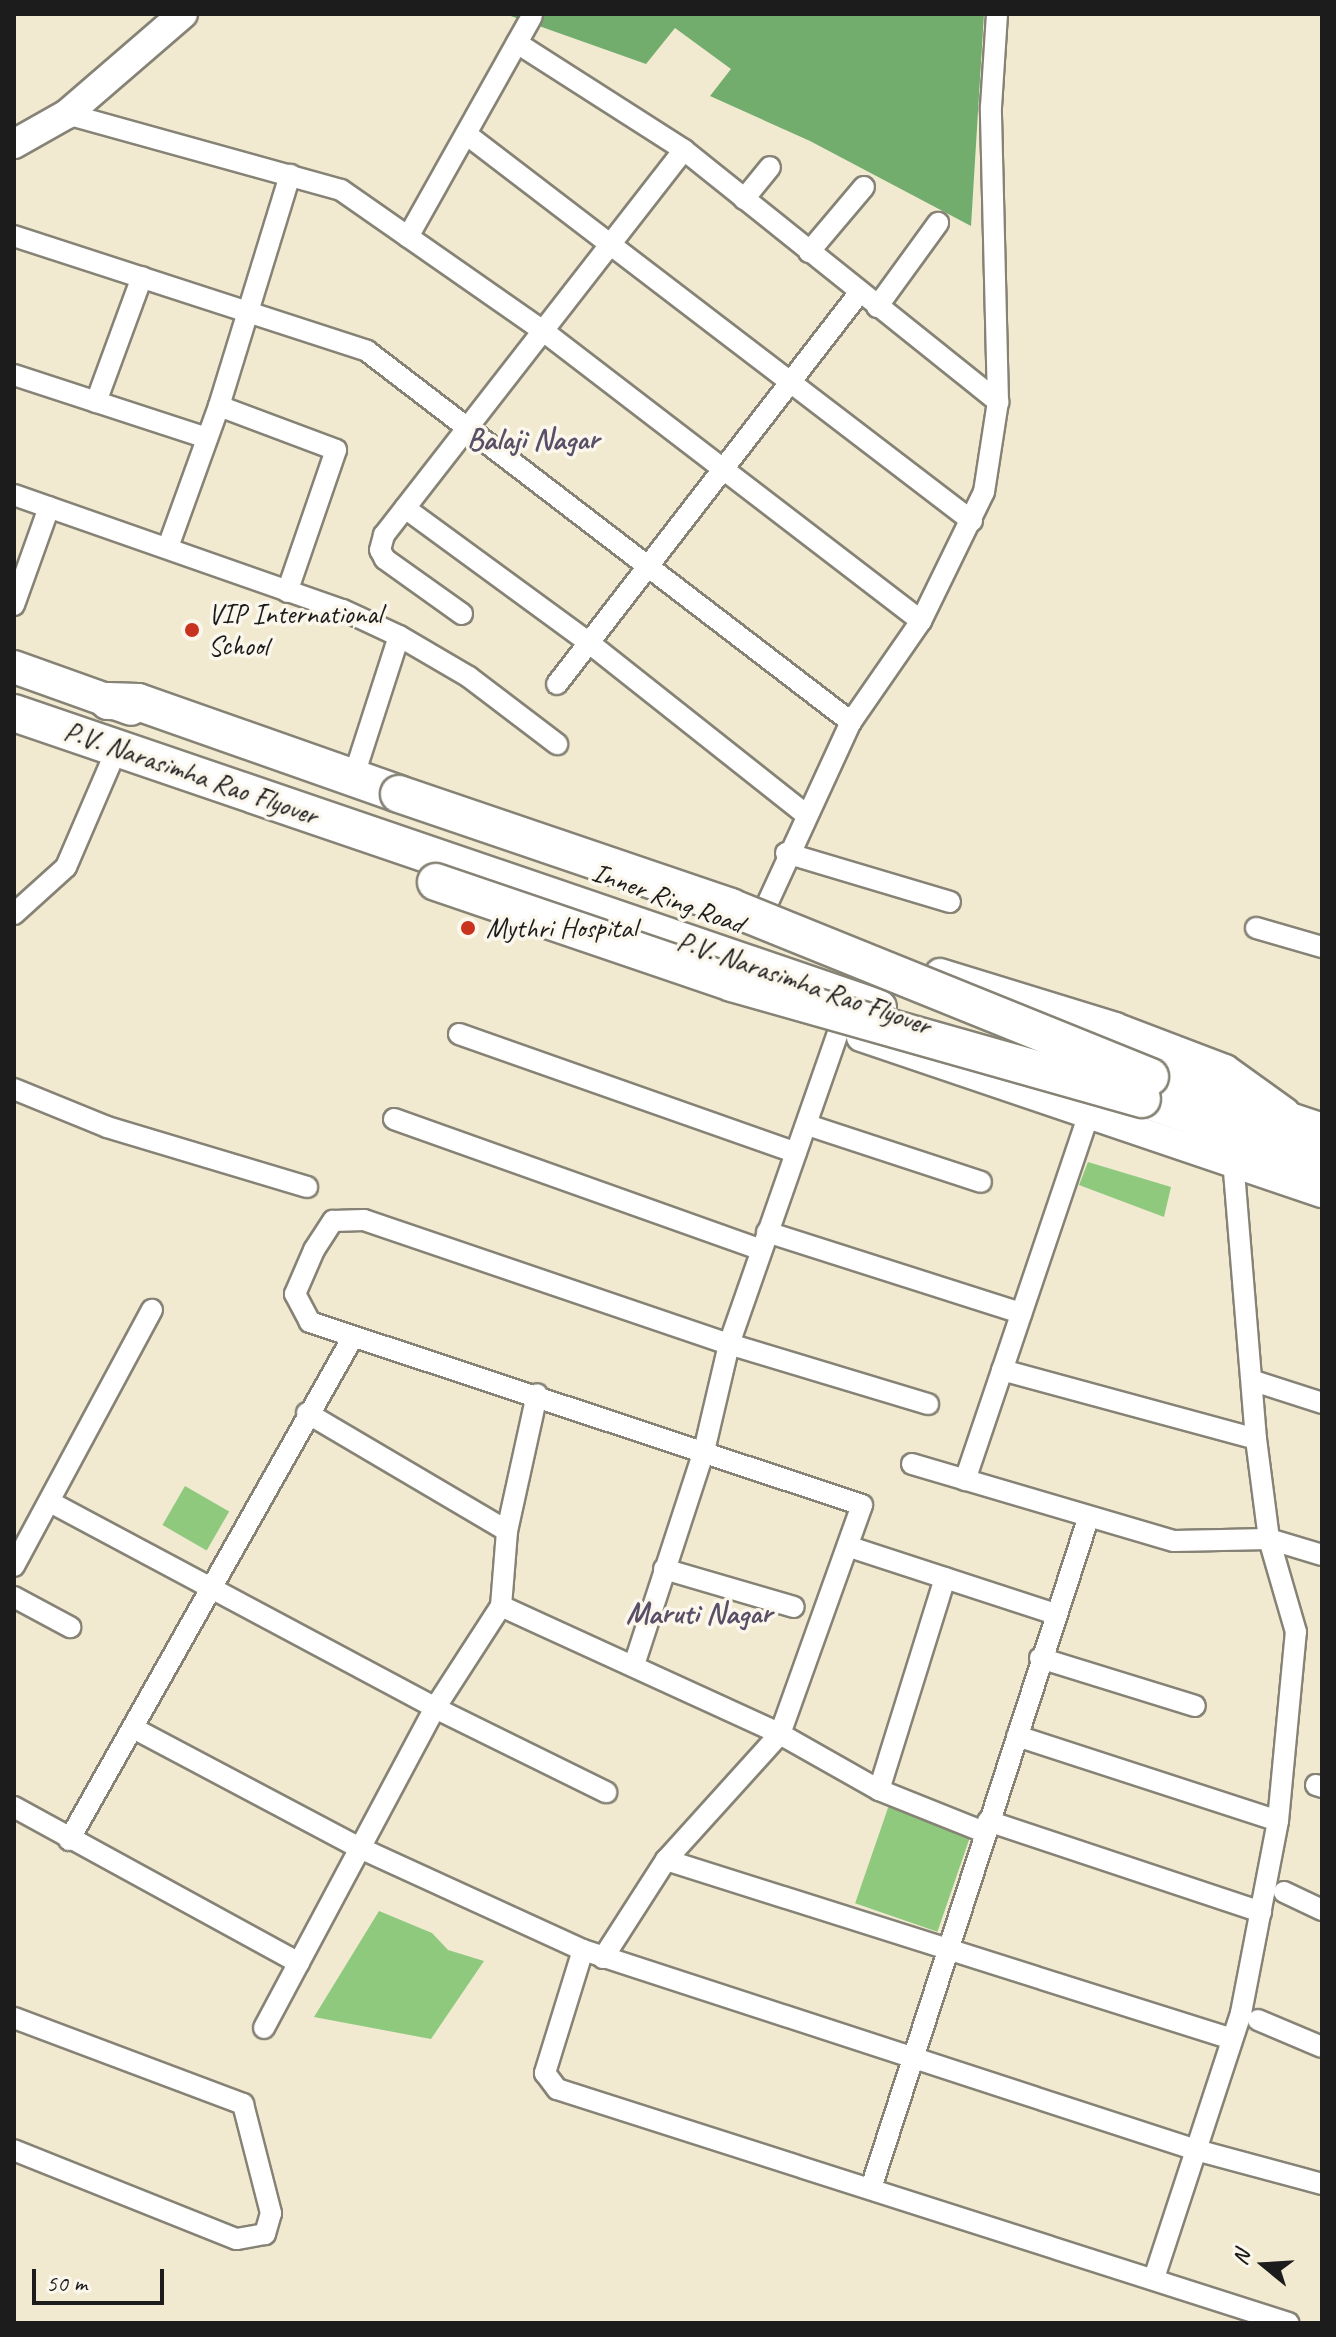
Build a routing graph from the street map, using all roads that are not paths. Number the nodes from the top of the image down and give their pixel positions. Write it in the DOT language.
graph roads {
  1 [pos="183,14"];
  2 [pos="997,14"];
  3 [pos="532,16"];
  4 [pos="517,43"];
  5 [pos="67,114"];
  6 [pos="466,134"];
  7 [pos="14,144"];
  8 [pos="684,150"];
  9 [pos="770,167"];
  10 [pos="290,175"];
  11 [pos="864,187"];
  12 [pos="744,199"];
  13 [pos="938,223"];
  14 [pos="14,236"];
  15 [pos="408,237"];
  16 [pos="613,243"];
  17 [pos="809,252"];
  18 [pos="142,277"];
  19 [pos="859,293"];
  20 [pos="877,307"];
  21 [pos="248,312"];
  22 [pos="542,330"];
  23 [pos="14,375"];
  24 [pos="793,379"];
  25 [pos="96,402"];
  26 [pos="998,402"];
  27 [pos="219,406"];
  28 [pos="468,427"];
  29 [pos="207,438"];
  30 [pos="722,469"];
  31 [pos="14,495"];
  32 [pos="49,507"];
  33 [pos="405,508"];
  34 [pos="972,521"];
  35 [pos="168,547"];
  36 [pos="649,564"];
  37 [pos="287,592"];
  38 [pos="14,605"];
  39 [pos="462,614"];
  40 [pos="921,621"];
  41 [pos="399,636"];
  42 [pos="592,645"];
  43 [pos="14,667"];
  44 [pos="557,684"];
  45 [pos="14,689"];
  46 [pos="100,698"];
  47 [pos="14,713"];
  48 [pos="14,722"];
  49 [pos="851,722"];
  50 [pos="557,744"];
  51 [pos="115,753"];
  52 [pos="358,763"];
  53 [pos="170,772"];
  54 [pos="805,814"];
  55 [pos="786,853"];
  56 [pos="950,902"];
  57 [pos="14,914"];
  58 [pos="760,918"];
  59 [pos="585,920"];
  60 [pos="1256,928"];
  61 [pos="1322,947"];
  62 [pos="839,1030"];
  63 [pos="459,1034"];
  64 [pos="1146,1088"];
  65 [pos="14,1089"];
  66 [pos="1090,1111"];
  67 [pos="394,1119"];
  68 [pos="808,1125"];
  69 [pos="1315,1130"];
  70 [pos="1232,1152"];
  71 [pos="796,1153"];
  72 [pos="1322,1161"];
  73 [pos="1322,1178"];
  74 [pos="981,1182"];
  75 [pos="307,1187"];
  76 [pos="1322,1193"];
  77 [pos="764,1241"];
  78 [pos="152,1310"];
  79 [pos="1021,1313"];
  80 [pos="353,1337"];
  81 [pos="729,1344"];
  82 [pos="1002,1370"];
  83 [pos="1254,1381"];
  84 [pos="537,1394"];
  85 [pos="1322,1403"];
  86 [pos="928,1404"];
  87 [pos="307,1413"];
  88 [pos="1256,1439"];
  89 [pos="704,1451"];
  90 [pos="912,1464"];
  91 [pos="965,1480"];
  92 [pos="50,1502"];
  93 [pos="1088,1519"];
  94 [pos="507,1531"];
  95 [pos="1269,1539"];
  96 [pos="850,1547"];
  97 [pos="1322,1555"];
  98 [pos="14,1566"];
  99 [pos="664,1569"];
  100 [pos="945,1578"];
  101 [pos="211,1588"];
  102 [pos="14,1597"];
  103 [pos="501,1606"];
  104 [pos="794,1607"];
  105 [pos="1055,1614"];
  106 [pos="70,1627"];
  107 [pos="1040,1658"];
  108 [pos="634,1665"];
  109 [pos="1195,1706"];
  110 [pos="435,1708"];
  111 [pos="135,1729"];
  112 [pos="780,1734"];
  113 [pos="1017,1736"];
  114 [pos="879,1790"];
  115 [pos="606,1792"];
  116 [pos="14,1807"];
  117 [pos="1278,1821"];
  118 [pos="986,1827"];
  119 [pos="69,1840"];
  120 [pos="360,1848"];
  121 [pos="666,1860"];
  122 [pos="1284,1892"];
  123 [pos="1322,1910"];
  124 [pos="1261,1912"];
  125 [pos="948,1948"];
  126 [pos="583,1950"];
  127 [pos="603,1958"];
  128 [pos="299,1963"];
  129 [pos="14,2018"];
  130 [pos="1258,2020"];
  131 [pos="264,2028"];
  132 [pos="1229,2038"];
  133 [pos="1322,2047"];
  134 [pos="912,2056"];
  135 [pos="14,2150"];
  136 [pos="1196,2150"];
  137 [pos="1322,2184"];
  138 [pos="871,2188"];
  139 [pos="1154,2278"];
  140 [pos="1288,2323"];
  1 -- 5 [label="street"];
  2 -- 26 [label="street"];
  3 -- 4 [label="street"];
  4 -- 6 [label="street"];
  4 -- 8 [label="street"];
  5 -- 7 [label="street"];
  5 -- 10 [label="street"];
  6 -- 15 [label="street"];
  6 -- 16 [label="street"];
  8 -- 12 [label="street"];
  8 -- 16 [label="street"];
  9 -- 12 [label="street"];
  10 -- 15 [label="street"];
  10 -- 21 [label="street"];
  11 -- 17 [label="street"];
  12 -- 17 [label="street"];
  13 -- 20 [label="street"];
  14 -- 18 [label="street"];
  15 -- 22 [label="street"];
  16 -- 22 [label="street"];
  16 -- 24 [label="street"];
  17 -- 19 [label="street"];
  18 -- 21 [label="street"];
  18 -- 25 [label="street"];
  19 -- 20 [label="street"];
  19 -- 24 [label="street"];
  20 -- 26 [label="street"];
  21 -- 27 [label="street"];
  21 -- 28 [label="street"];
  22 -- 28 [label="street"];
  22 -- 30 [label="street"];
  23 -- 25 [label="street"];
  24 -- 30 [label="street"];
  24 -- 34 [label="street"];
  25 -- 29 [label="street"];
  26 -- 34 [label="street"];
  27 -- 29 [label="street"];
  27 -- 37 [label="street"];
  28 -- 33 [label="street"];
  28 -- 36 [label="street"];
  29 -- 35 [label="street"];
  30 -- 36 [label="street"];
  30 -- 40 [label="street"];
  31 -- 32 [label="street"];
  32 -- 35 [label="street"];
  32 -- 38 [label="street"];
  33 -- 39 [label="street"];
  33 -- 42 [label="street"];
  34 -- 40 [label="street"];
  35 -- 37 [label="street"];
  36 -- 42 [label="street"];
  36 -- 49 [label="street"];
  37 -- 41 [label="street"];
  40 -- 49 [label="street"];
  41 -- 50 [label="street"];
  41 -- 52 [label="street"];
  42 -- 44 [label="street"];
  42 -- 54 [label="street"];
  43 -- 46 [label="main road, Inner Ring Road"];
  45 -- 64 [label="highway, P.V. Narasimha Rao Flyover, bridge"];
  46 -- 52 [label="street"];
  46 -- 58 [label="main road, Inner Ring Road"];
  46 -- 64 [label="highway, bridge"];
  47 -- 64 [label="highway, P.V. Narasimha Rao Flyover, bridge"];
  48 -- 51 [label="main road, Inner Ring Road"];
  49 -- 54 [label="street"];
  51 -- 53 [label="main road, Inner Ring Road"];
  51 -- 57 [label="street"];
  52 -- 58 [label="street"];
  53 -- 59 [label="main road, Inner Ring Road"];
  53 -- 64 [label="highway, bridge"];
  54 -- 55 [label="street"];
  55 -- 56 [label="street"];
  55 -- 58 [label="street"];
  58 -- 69 [label="main road, Inner Ring Road"];
  59 -- 62 [label="street"];
  59 -- 70 [label="main road, Inner Ring Road"];
  60 -- 61 [label="street"];
  62 -- 66 [label="street"];
  62 -- 68 [label="street"];
  63 -- 71 [label="street"];
  64 -- 69 [label="highway, P.V. Narasimha Rao Flyover"];
  64 -- 72 [label="highway, P.V. Narasimha Rao Flyover"];
  65 -- 75 [label="street"];
  66 -- 70 [label="street"];
  66 -- 79 [label="street"];
  67 -- 77 [label="street"];
  68 -- 71 [label="street"];
  68 -- 74 [label="street"];
  70 -- 73 [label="main road, Inner Ring Road"];
  70 -- 76 [label="street"];
  70 -- 83 [label="street"];
  71 -- 77 [label="street"];
  77 -- 79 [label="street"];
  77 -- 81 [label="street"];
  78 -- 92 [label="street"];
  79 -- 82 [label="street"];
  80 -- 81 [label="street"];
  80 -- 84 [label="street"];
  80 -- 87 [label="street"];
  81 -- 86 [label="street"];
  81 -- 89 [label="street"];
  82 -- 88 [label="street"];
  82 -- 91 [label="street"];
  83 -- 85 [label="street"];
  83 -- 88 [label="street"];
  84 -- 89 [label="street"];
  84 -- 94 [label="street"];
  87 -- 94 [label="street"];
  87 -- 101 [label="street"];
  88 -- 95 [label="street"];
  89 -- 96 [label="street"];
  89 -- 99 [label="street"];
  90 -- 91 [label="street"];
  91 -- 93 [label="street"];
  92 -- 98 [label="street"];
  92 -- 101 [label="street"];
  93 -- 95 [label="street"];
  93 -- 105 [label="street"];
  94 -- 103 [label="street"];
  95 -- 97 [label="street"];
  95 -- 117 [label="street"];
  96 -- 100 [label="street"];
  96 -- 112 [label="street"];
  99 -- 104 [label="street"];
  99 -- 108 [label="street"];
  100 -- 105 [label="street"];
  100 -- 114 [label="street"];
  101 -- 110 [label="street"];
  101 -- 111 [label="street"];
  102 -- 106 [label="street"];
  103 -- 108 [label="street"];
  103 -- 110 [label="street"];
  105 -- 107 [label="street"];
  107 -- 109 [label="street"];
  107 -- 113 [label="street"];
  108 -- 112 [label="street"];
  110 -- 115 [label="street"];
  110 -- 120 [label="street"];
  111 -- 119 [label="street"];
  111 -- 120 [label="street"];
  112 -- 114 [label="street"];
  112 -- 121 [label="street"];
  113 -- 117 [label="street"];
  113 -- 118 [label="street"];
  114 -- 118 [label="street"];
  116 -- 119 [label="street"];
  117 -- 124 [label="street"];
  118 -- 124 [label="street"];
  118 -- 125 [label="street"];
  119 -- 128 [label="street"];
  120 -- 126 [label="street"];
  120 -- 128 [label="street"];
  121 -- 125 [label="street"];
  121 -- 127 [label="street"];
  122 -- 123 [label="street"];
  124 -- 132 [label="street"];
  125 -- 132 [label="street"];
  125 -- 134 [label="street"];
  126 -- 127 [label="street"];
  126 -- 138 [label="street"];
  127 -- 134 [label="street"];
  128 -- 131 [label="street"];
  129 -- 135 [label="street"];
  130 -- 133 [label="street"];
  132 -- 136 [label="street"];
  134 -- 136 [label="street"];
  134 -- 138 [label="street"];
  136 -- 137 [label="street"];
  136 -- 139 [label="street"];
  138 -- 139 [label="street"];
  139 -- 140 [label="street"];
}
